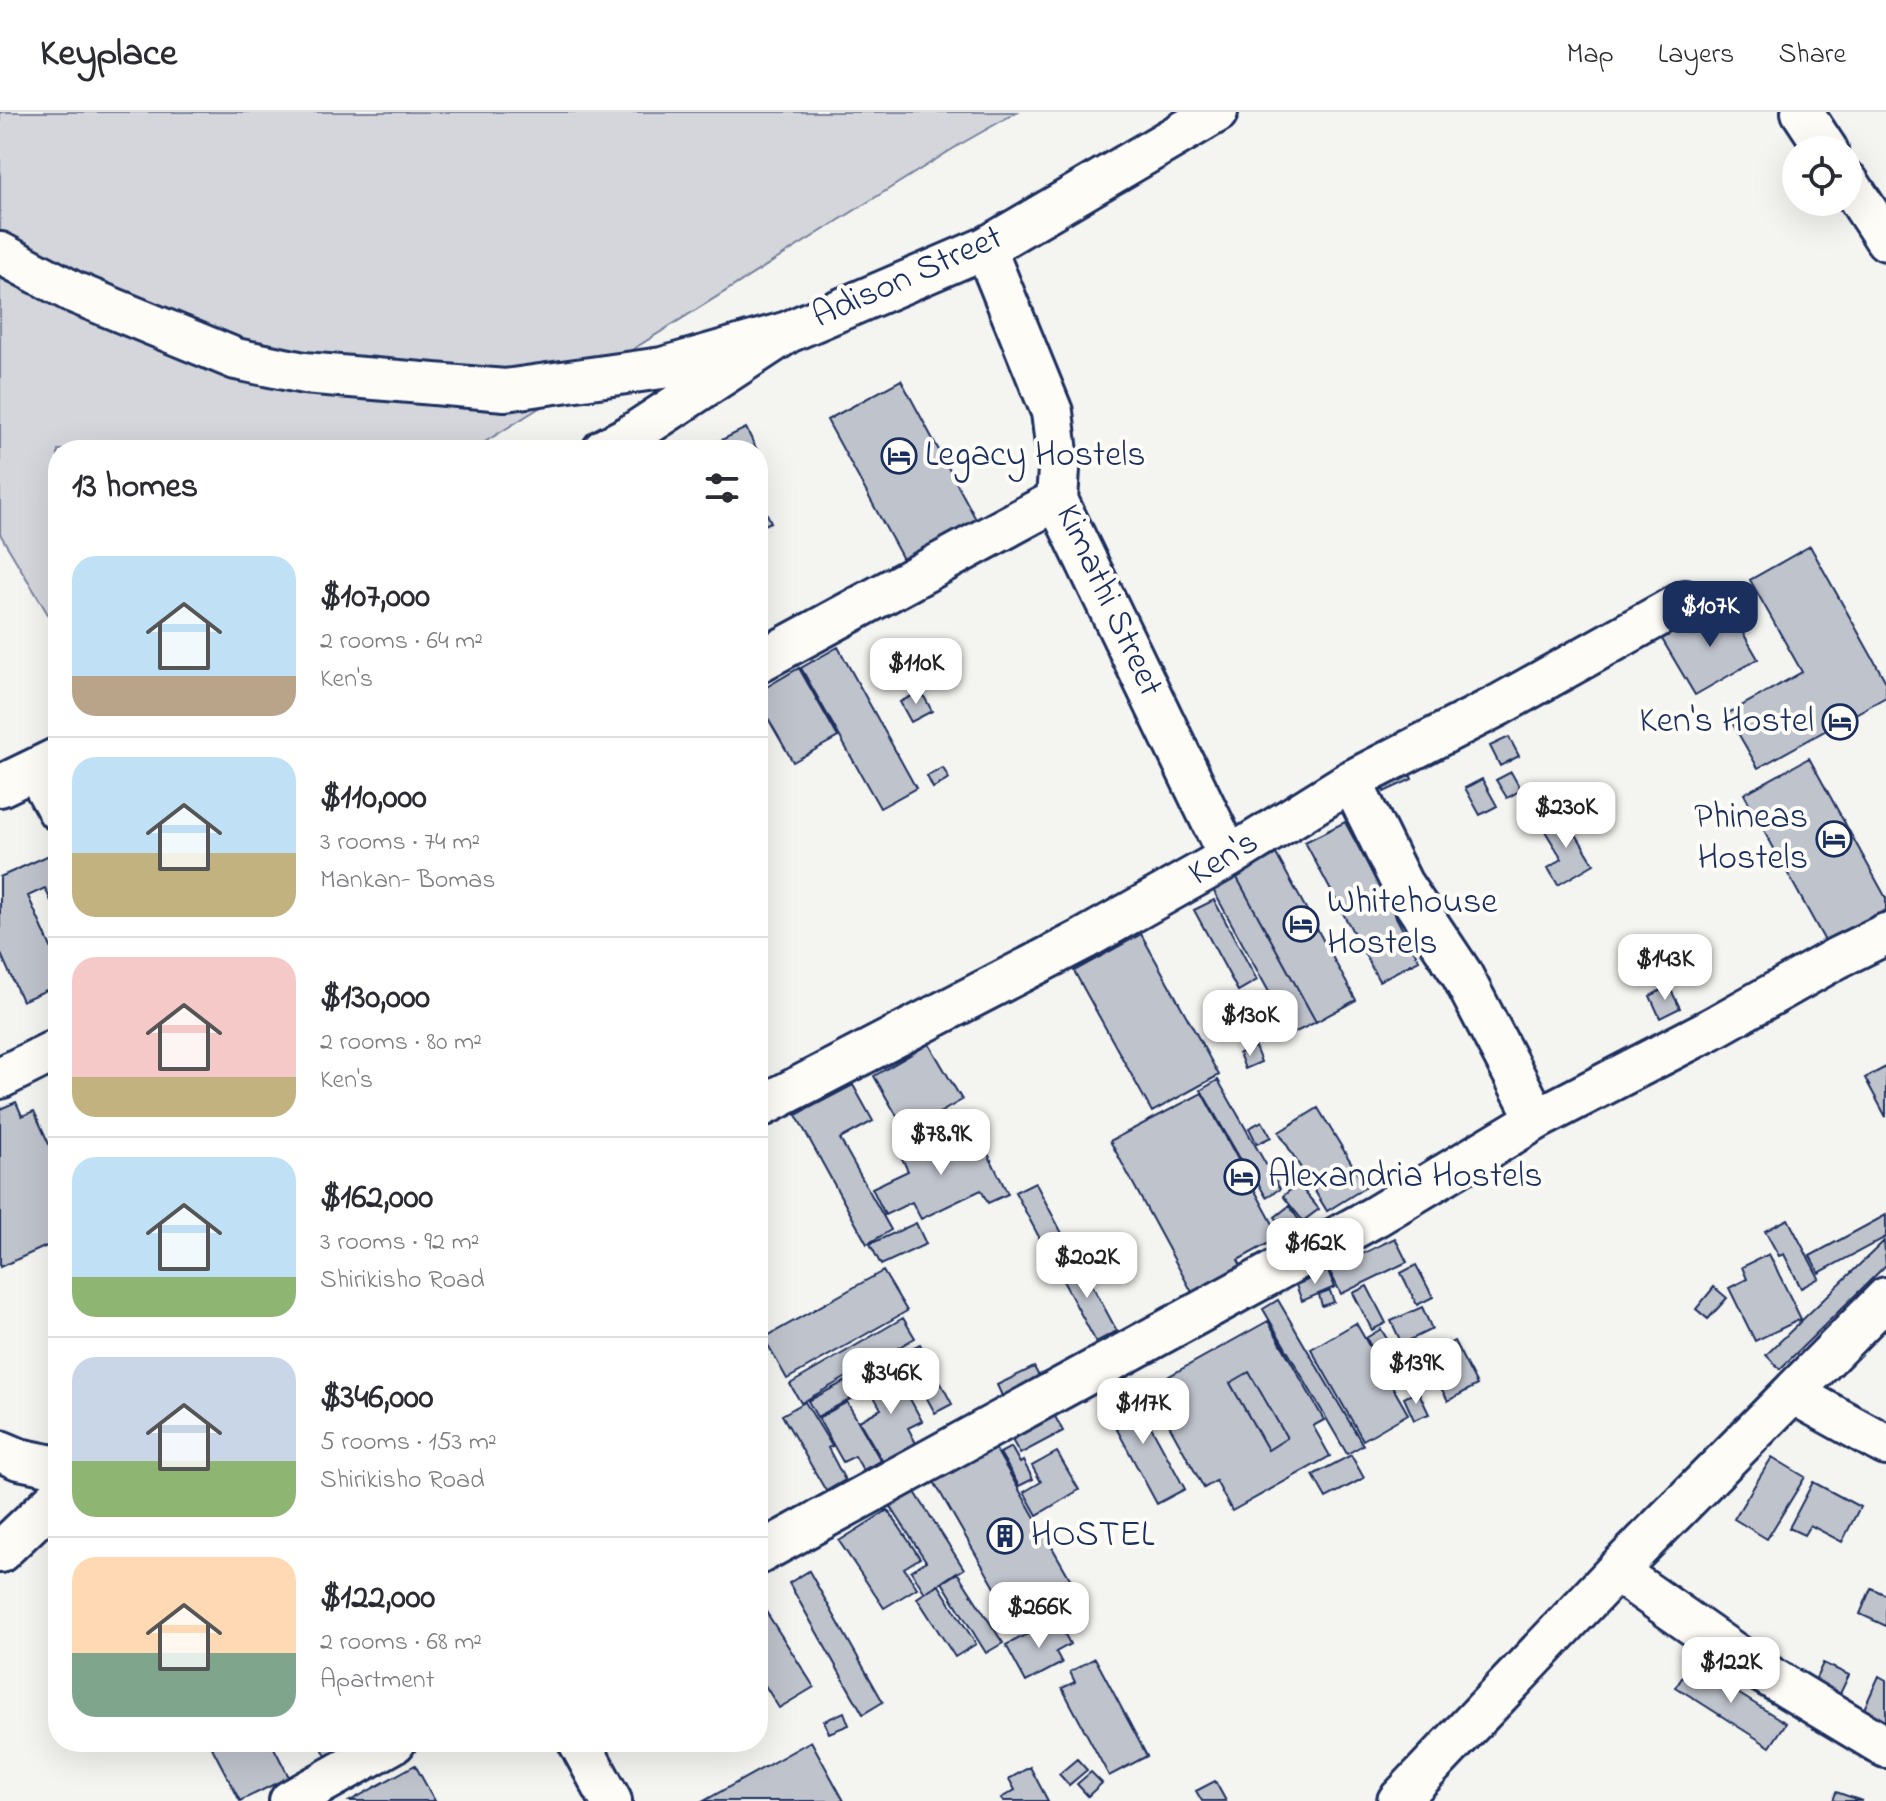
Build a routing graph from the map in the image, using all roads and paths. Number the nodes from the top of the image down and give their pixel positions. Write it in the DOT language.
graph roads {
  1 [pos="1217,112"];
  2 [pos="1802,112"];
  3 [pos="1818,136"];
  4 [pos="1862,203"];
  5 [pos="1886,240"];
  6 [pos="985,248"];
  7 [pos="0,253"];
  8 [pos="788,332"];
  9 [pos="622,440"];
  10 [pos="1057,500"];
  11 [pos="1685,601"];
  12 [pos="768,657"];
  13 [pos="47,764"];
  14 [pos="1351,781"];
  15 [pos="0,786"];
  16 [pos="1229,857"];
  17 [pos="1886,934"];
  18 [pos="48,1054"];
  19 [pos="0,1078"];
  20 [pos="768,1103"];
  21 [pos="1537,1119"];
  22 [pos="1886,1298"];
  23 [pos="1794,1394"];
  24 [pos="1886,1445"];
  25 [pos="0,1451"];
  26 [pos="48,1465"];
  27 [pos="48,1506"];
  28 [pos="768,1549"];
  29 [pos="0,1552"];
  30 [pos="1616,1571"];
  31 [pos="1886,1747"];
  32 [pos="377,1752"];
  33 [pos="584,1752"];
  34 [pos="290,1801"];
  35 [pos="611,1801"];
  36 [pos="1398,1801"];
  1 -- 6 [label="street, Adison Street"];
  2 -- 3 [label="street"];
  4 -- 5 [label="street"];
  6 -- 8 [label="street, Adison Street"];
  6 -- 10 [label="street, Kimathi Street"];
  7 -- 8 [label="street"];
  8 -- 9 [label="street, Adison Street"];
  10 -- 12 [label="street"];
  10 -- 16 [label="street, Kimathi Street"];
  11 -- 14 [label="street, Ken's"];
  13 -- 15 [label="street"];
  14 -- 16 [label="street, Ken's"];
  14 -- 21 [label="street"];
  16 -- 20 [label="street, Ken's"];
  17 -- 21 [label="street"];
  18 -- 19 [label="street"];
  21 -- 28 [label="street"];
  22 -- 23 [label="street"];
  23 -- 24 [label="street"];
  23 -- 30 [label="street"];
  25 -- 26 [label="street"];
  27 -- 29 [label="street"];
  30 -- 31 [label="street"];
  30 -- 36 [label="street"];
  32 -- 34 [label="street"];
  33 -- 35 [label="street"];
}
